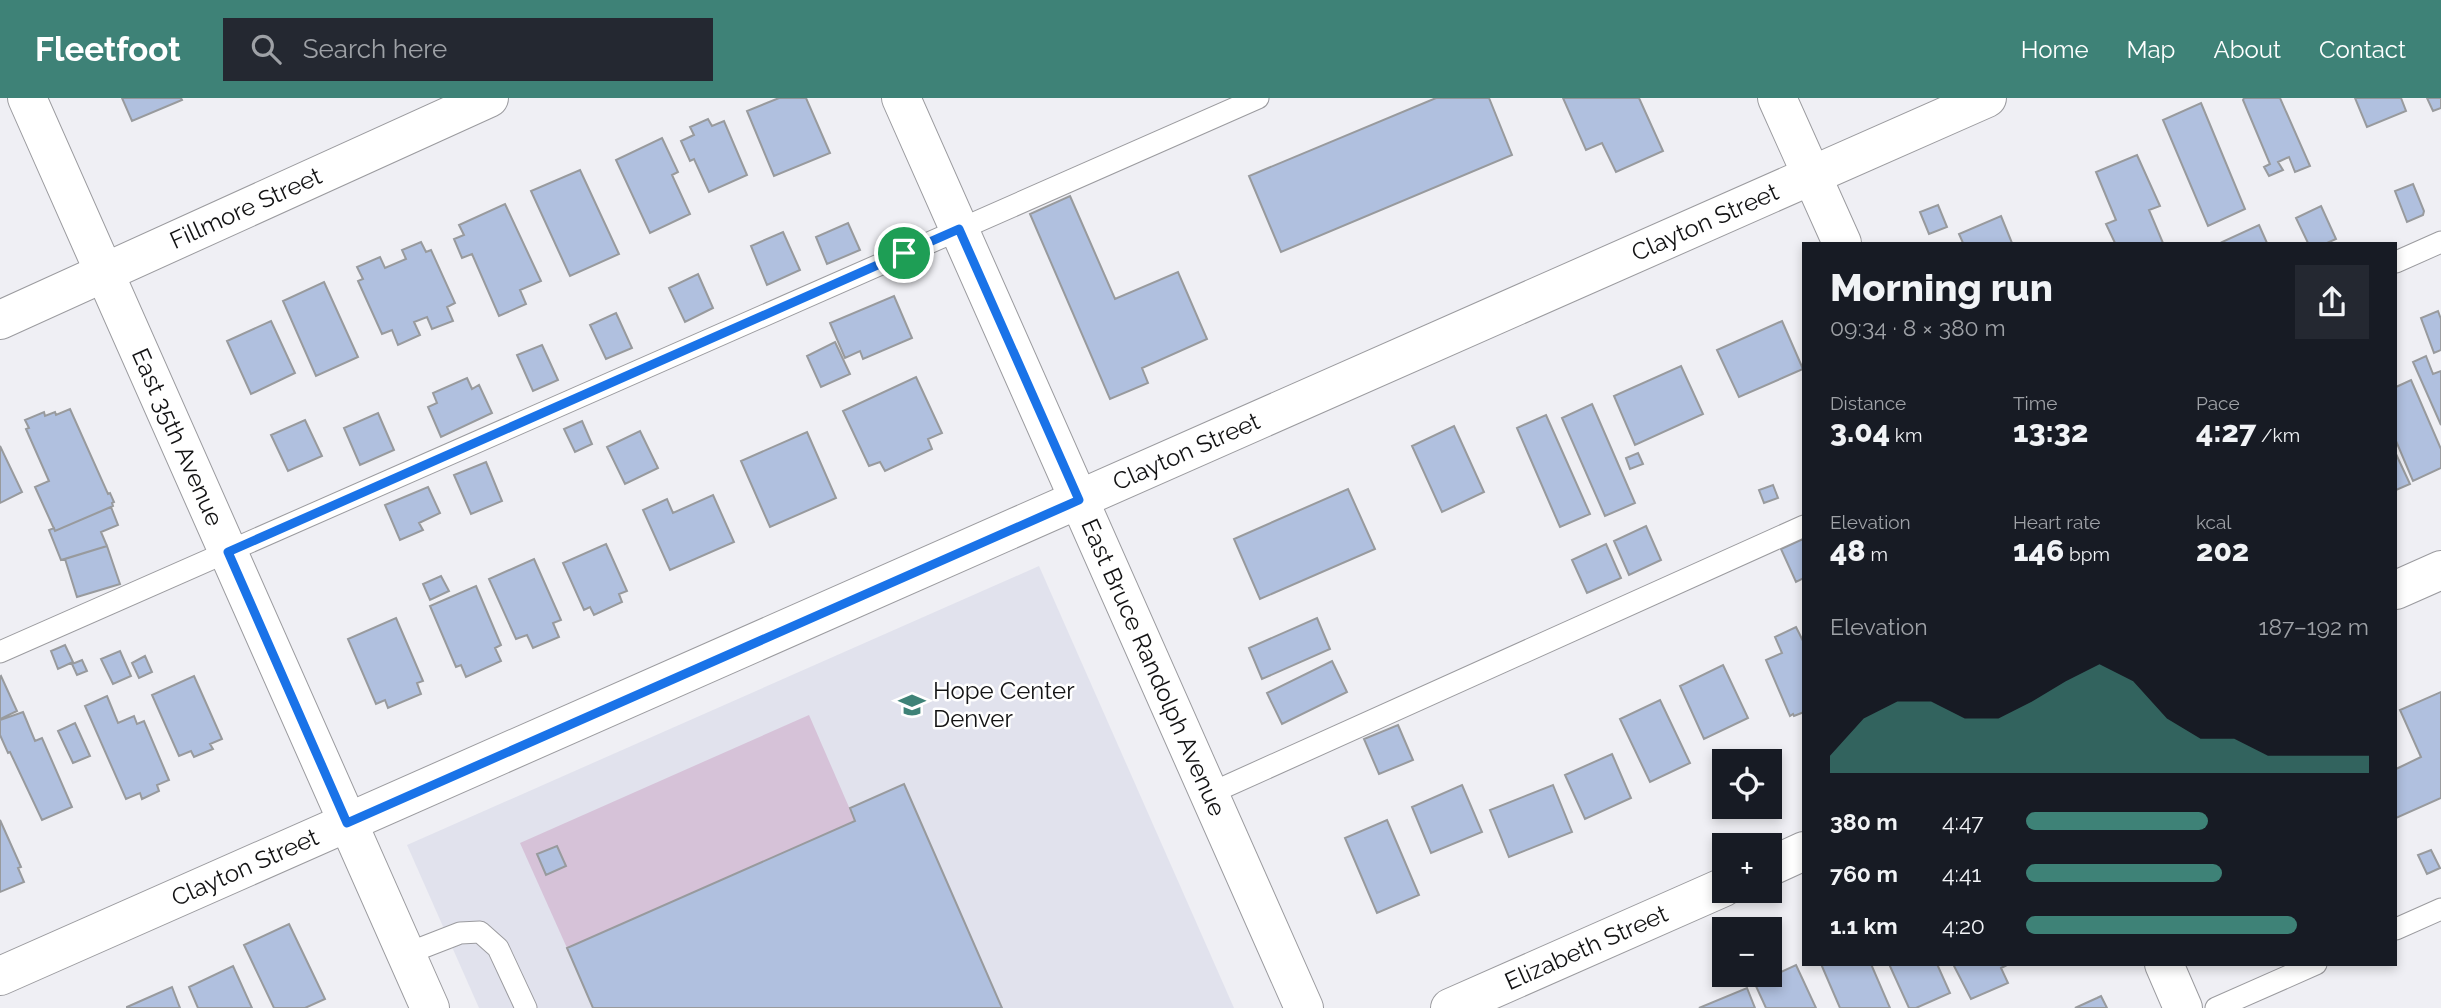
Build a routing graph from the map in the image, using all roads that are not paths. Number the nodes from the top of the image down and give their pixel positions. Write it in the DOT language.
graph roads {
  1 [pos="27,98"];
  2 [pos="489,98"];
  3 [pos="901,98"];
  4 [pos="1258,98"];
  5 [pos="1777,98"];
  6 [pos="1987,98"];
  7 [pos="1812,176"];
  8 [pos="959,229"];
  9 [pos="1842,242"];
  10 [pos="2441,242"];
  11 [pos="2397,262"];
  12 [pos="104,274"];
  13 [pos="0,320"];
  14 [pos="1079,500"];
  15 [pos="1802,527"];
  16 [pos="228,552"];
  17 [pos="2441,570"];
  18 [pos="2397,590"];
  19 [pos="0,652"];
  20 [pos="1209,794"];
  21 [pos="347,823"];
  22 [pos="1802,852"];
  23 [pos="1782,861"];
  24 [pos="1712,892"];
  25 [pos="2441,909"];
  26 [pos="2397,929"];
  27 [pos="406,954"];
  28 [pos="2165,966"];
  29 [pos="2311,966"];
  30 [pos="0,976"];
  31 [pos="430,1008"];
  32 [pos="526,1008"];
  33 [pos="1304,1008"];
  34 [pos="1450,1008"];
  35 [pos="2183,1008"];
  36 [pos="2216,1008"];
  1 -- 12 [label="street, East 35th Avenue"];
  2 -- 12 [label="street, Fillmore Street"];
  3 -- 8 [label="street, East Bruce Randolph Avenue"];
  4 -- 8 [label="lane"];
  5 -- 7 [label="street"];
  6 -- 7 [label="street, Clayton Street"];
  7 -- 9 [label="street"];
  7 -- 14 [label="street, Clayton Street"];
  8 -- 14 [label="street, East Bruce Randolph Avenue"];
  8 -- 16 [label="lane"];
  10 -- 11 [label="lane"];
  12 -- 13 [label="street, Fillmore Street"];
  12 -- 16 [label="street, East 35th Avenue"];
  14 -- 20 [label="street, East Bruce Randolph Avenue"];
  14 -- 21 [label="street, Clayton Street"];
  15 -- 20 [label="lane"];
  16 -- 19 [label="lane"];
  16 -- 21 [label="street, East 35th Avenue"];
  17 -- 18 [label="street"];
  20 -- 33 [label="street, East Bruce Randolph Avenue"];
  21 -- 27 [label="street, East 35th Avenue"];
  21 -- 30 [label="street, Clayton Street"];
  22 -- 23 [label="street"];
  24 -- 34 [label="street, Elizabeth Street"];
  25 -- 26 [label="lane"];
  27 -- 31 [label="street, East 35th Avenue"];
  27 -- 32 [label="lane"];
  28 -- 35 [label="street"];
  29 -- 36 [label="lane"];
}
